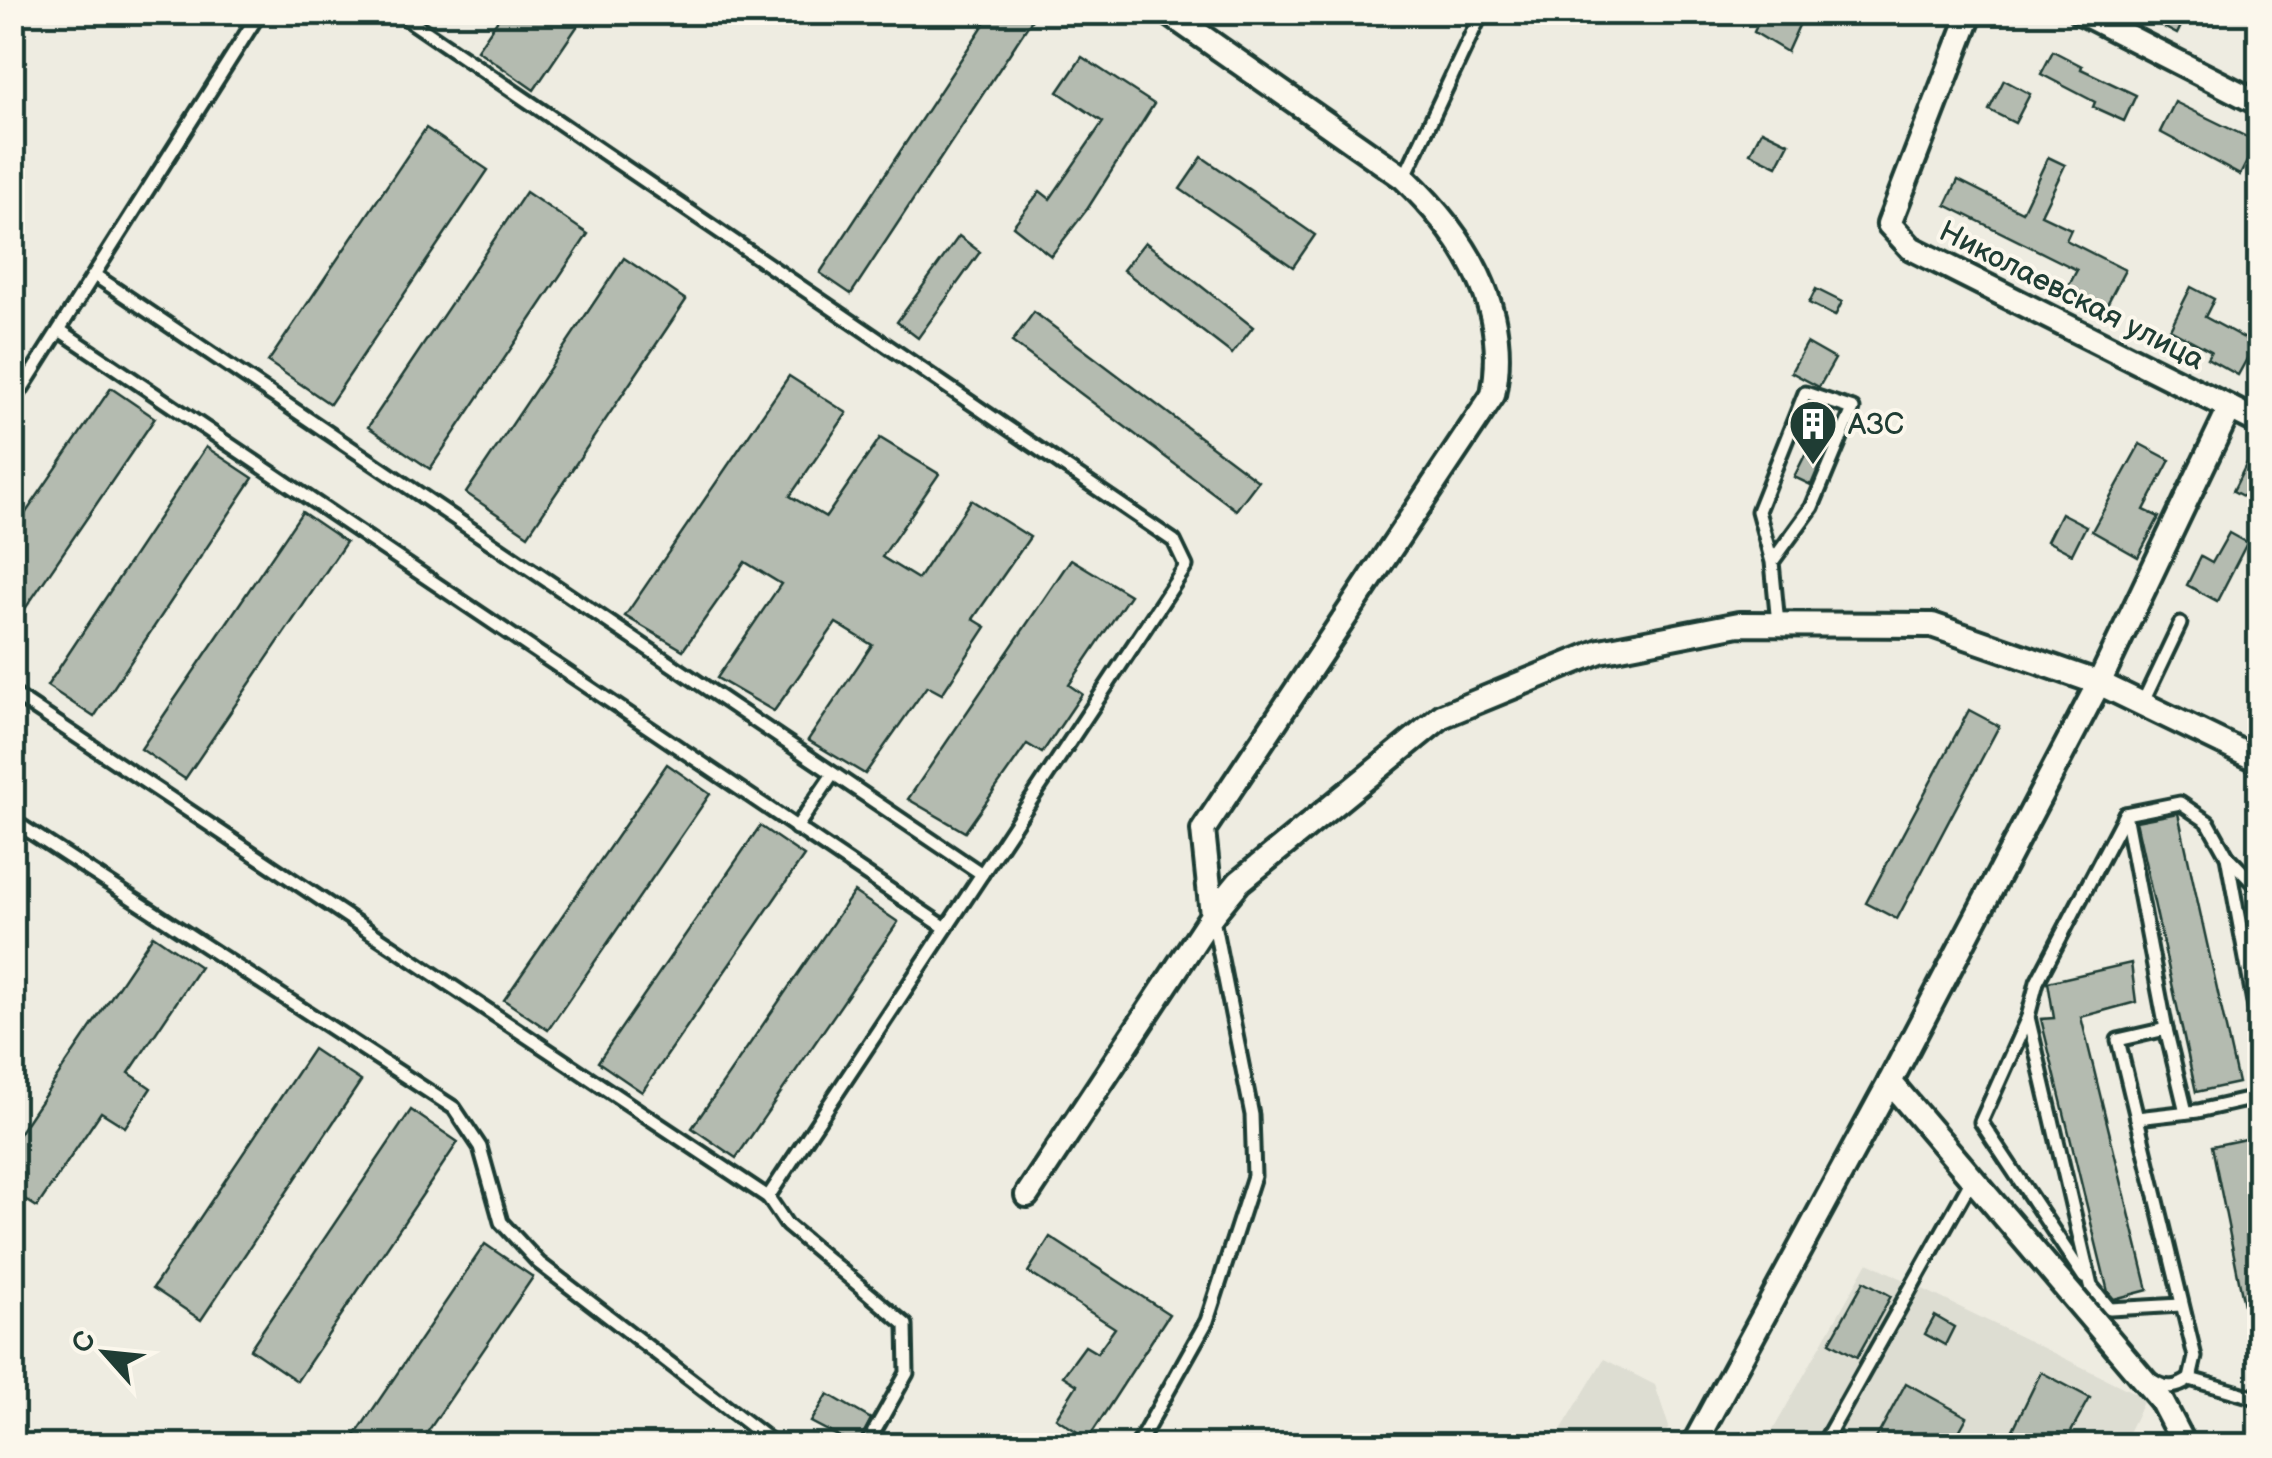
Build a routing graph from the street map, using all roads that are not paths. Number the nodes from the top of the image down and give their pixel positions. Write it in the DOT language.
graph roads {
  1 [pos="260,12"];
  2 [pos="397,12"];
  3 [pos="1168,12"];
  4 [pos="1482,12"];
  5 [pos="1971,12"];
  6 [pos="2080,12"];
  7 [pos="2260,104"];
  8 [pos="1404,178"];
  9 [pos="96,276"];
  10 [pos="62,332"];
  11 [pos="12,404"];
  12 [pos="2230,408"];
  13 [pos="2260,423"];
  14 [pos="1772,562"];
  15 [pos="1778,624"];
  16 [pos="2180,624"];
  17 [pos="2100,683"];
  18 [pos="12,693"];
  19 [pos="2143,702"];
  20 [pos="2260,762"];
  21 [pos="833,774"];
  22 [pos="2125,814"];
  23 [pos="12,820"];
  24 [pos="796,828"];
  25 [pos="2227,856"];
  26 [pos="982,874"];
  27 [pos="2260,890"];
  28 [pos="1212,915"];
  29 [pos="946,928"];
  30 [pos="2028,1018"];
  31 [pos="2166,1030"];
  32 [pos="2260,1035"];
  33 [pos="1890,1082"];
  34 [pos="2260,1097"];
  35 [pos="2186,1112"];
  36 [pos="2137,1118"];
  37 [pos="1972,1179"];
  38 [pos="768,1196"];
  39 [pos="1027,1196"];
  40 [pos="2091,1286"];
  41 [pos="2181,1305"];
  42 [pos="2136,1371"];
  43 [pos="2190,1379"];
  44 [pos="2260,1399"];
  45 [pos="777,1446"];
  46 [pos="866,1446"];
  47 [pos="1136,1446"];
  48 [pos="1693,1446"];
  49 [pos="1822,1446"];
  50 [pos="2185,1446"];
  1 -- 9 [label="lane"];
  2 -- 26 [label="lane"];
  3 -- 8 [label="street"];
  4 -- 8 [label="lane"];
  5 -- 12 [label="street, Николаевская улица"];
  6 -- 7 [label="street"];
  8 -- 28 [label="street"];
  9 -- 10 [label="lane"];
  9 -- 21 [label="lane"];
  10 -- 11 [label="lane"];
  10 -- 24 [label="lane"];
  12 -- 13 [label="street, Николаевская улица"];
  12 -- 17 [label="street"];
  14 -- 14 [label="lane"];
  14 -- 15 [label="lane"];
  15 -- 17 [label="street"];
  15 -- 28 [label="street"];
  16 -- 19 [label="lane"];
  17 -- 19 [label="street"];
  17 -- 33 [label="street"];
  18 -- 38 [label="lane"];
  19 -- 20 [label="street"];
  21 -- 24 [label="lane"];
  21 -- 26 [label="lane"];
  22 -- 25 [label="lane"];
  22 -- 30 [label="lane"];
  22 -- 31 [label="lane"];
  23 -- 45 [label="lane"];
  24 -- 29 [label="lane"];
  25 -- 27 [label="lane"];
  25 -- 32 [label="lane"];
  26 -- 29 [label="lane"];
  28 -- 39 [label="street"];
  28 -- 47 [label="lane"];
  29 -- 38 [label="lane"];
  30 -- 40 [label="lane"];
  30 -- 40 [label="lane"];
  31 -- 35 [label="lane"];
  31 -- 36 [label="lane"];
  33 -- 37 [label="street"];
  33 -- 48 [label="street"];
  34 -- 35 [label="lane"];
  35 -- 36 [label="lane"];
  36 -- 41 [label="lane"];
  37 -- 42 [label="street"];
  37 -- 49 [label="lane"];
  38 -- 46 [label="lane"];
  40 -- 41 [label="lane"];
  41 -- 43 [label="lane"];
  42 -- 43 [label="lane"];
  42 -- 50 [label="street"];
  43 -- 44 [label="lane"];
}
